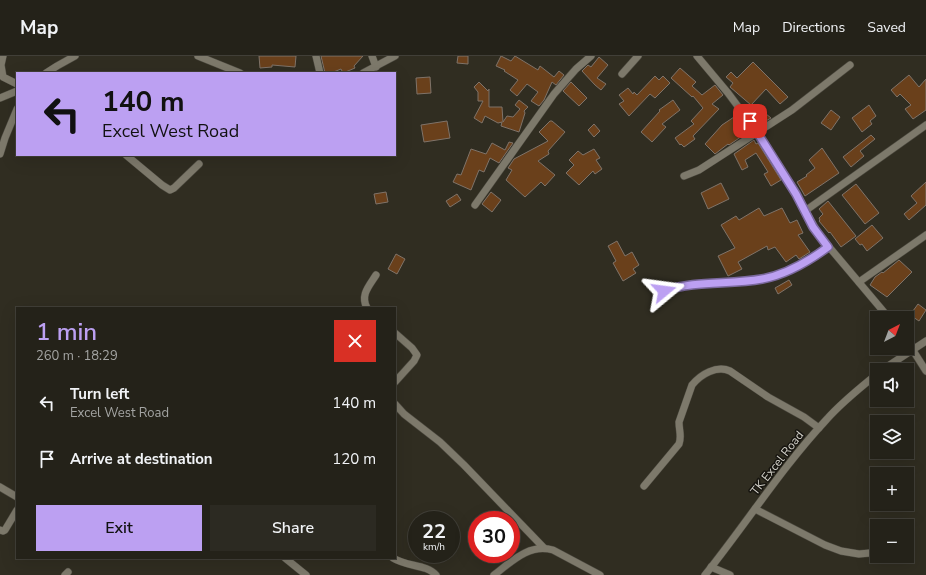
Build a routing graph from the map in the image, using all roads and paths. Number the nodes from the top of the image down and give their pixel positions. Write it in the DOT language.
graph roads {
  1 [pos="3,56"];
  2 [pos="75,56"];
  3 [pos="198,56"];
  4 [pos="316,56"];
  5 [pos="372,56"];
  6 [pos="395,56"];
  7 [pos="591,56"];
  8 [pos="638,56"];
  9 [pos="696,56"];
  10 [pos="850,64"];
  11 [pos="376,67"];
  12 [pos="48,72"];
  13 [pos="238,72"];
  14 [pos="320,72"];
  15 [pos="365,72"];
  16 [pos="622,74"];
  17 [pos="16,84"];
  18 [pos="16,91"];
  19 [pos="0,98"];
  20 [pos="16,111"];
  21 [pos="926,125"];
  22 [pos="757,132"];
  23 [pos="0,154"];
  24 [pos="127,156"];
  25 [pos="199,164"];
  26 [pos="684,176"];
  27 [pos="475,205"];
  28 [pos="805,211"];
  29 [pos="926,235"];
  30 [pos="828,247"];
  31 [pos="376,275"];
  32 [pos="859,282"];
  33 [pos="664,291"];
  34 [pos="366,307"];
  35 [pos="883,311"];
  36 [pos="396,334"];
  37 [pos="926,341"];
  38 [pos="914,348"];
  39 [pos="914,351"];
  40 [pos="904,355"];
  41 [pos="892,363"];
  42 [pos="926,371"];
  43 [pos="870,380"];
  44 [pos="396,381"];
  45 [pos="396,405"];
  46 [pos="819,428"];
  47 [pos="644,486"];
  48 [pos="0,487"];
  49 [pos="16,496"];
  50 [pos="755,509"];
  51 [pos="16,512"];
  52 [pos="0,530"];
  53 [pos="544,548"];
  54 [pos="870,553"];
  55 [pos="286,559"];
  56 [pos="395,559"];
  57 [pos="711,567"];
  58 [pos="306,575"];
  59 [pos="436,575"];
  60 [pos="494,575"];
  61 [pos="600,575"];
  62 [pos="705,575"];
  63 [pos="730,575"];
  1 -- 17 [label="street"];
  2 -- 12 [label="street"];
  3 -- 13 [label="street"];
  4 -- 14 [label="street"];
  5 -- 11 [label="street"];
  6 -- 11 [label="street"];
  7 -- 27 [label="street"];
  8 -- 16 [label="street"];
  9 -- 22 [label="street"];
  10 -- 22 [label="street"];
  11 -- 15 [label="street"];
  18 -- 19 [label="street"];
  20 -- 23 [label="street"];
  21 -- 28 [label="street"];
  22 -- 26 [label="street"];
  22 -- 28 [label="street"];
  24 -- 25 [label="street"];
  28 -- 30 [label="street"];
  29 -- 32 [label="street"];
  30 -- 32 [label="street"];
  30 -- 33 [label="street"];
  31 -- 34 [label="street"];
  32 -- 35 [label="street"];
  36 -- 44 [label="street"];
  37 -- 38 [label="street"];
  39 -- 42 [label="street"];
  40 -- 41 [label="street"];
  43 -- 46 [label="street, TK Excel Road"];
  45 -- 53 [label="street"];
  46 -- 47 [label="street"];
  46 -- 50 [label="street, TK Excel Road"];
  48 -- 49 [label="street"];
  50 -- 54 [label="street"];
  50 -- 57 [label="street, TK Excel Road"];
  51 -- 52 [label="street"];
  53 -- 60 [label="street"];
  53 -- 61 [label="street"];
  55 -- 58 [label="street"];
  56 -- 59 [label="street"];
  57 -- 62 [label="street, TK Excel Road"];
  57 -- 63 [label="street"];
}
